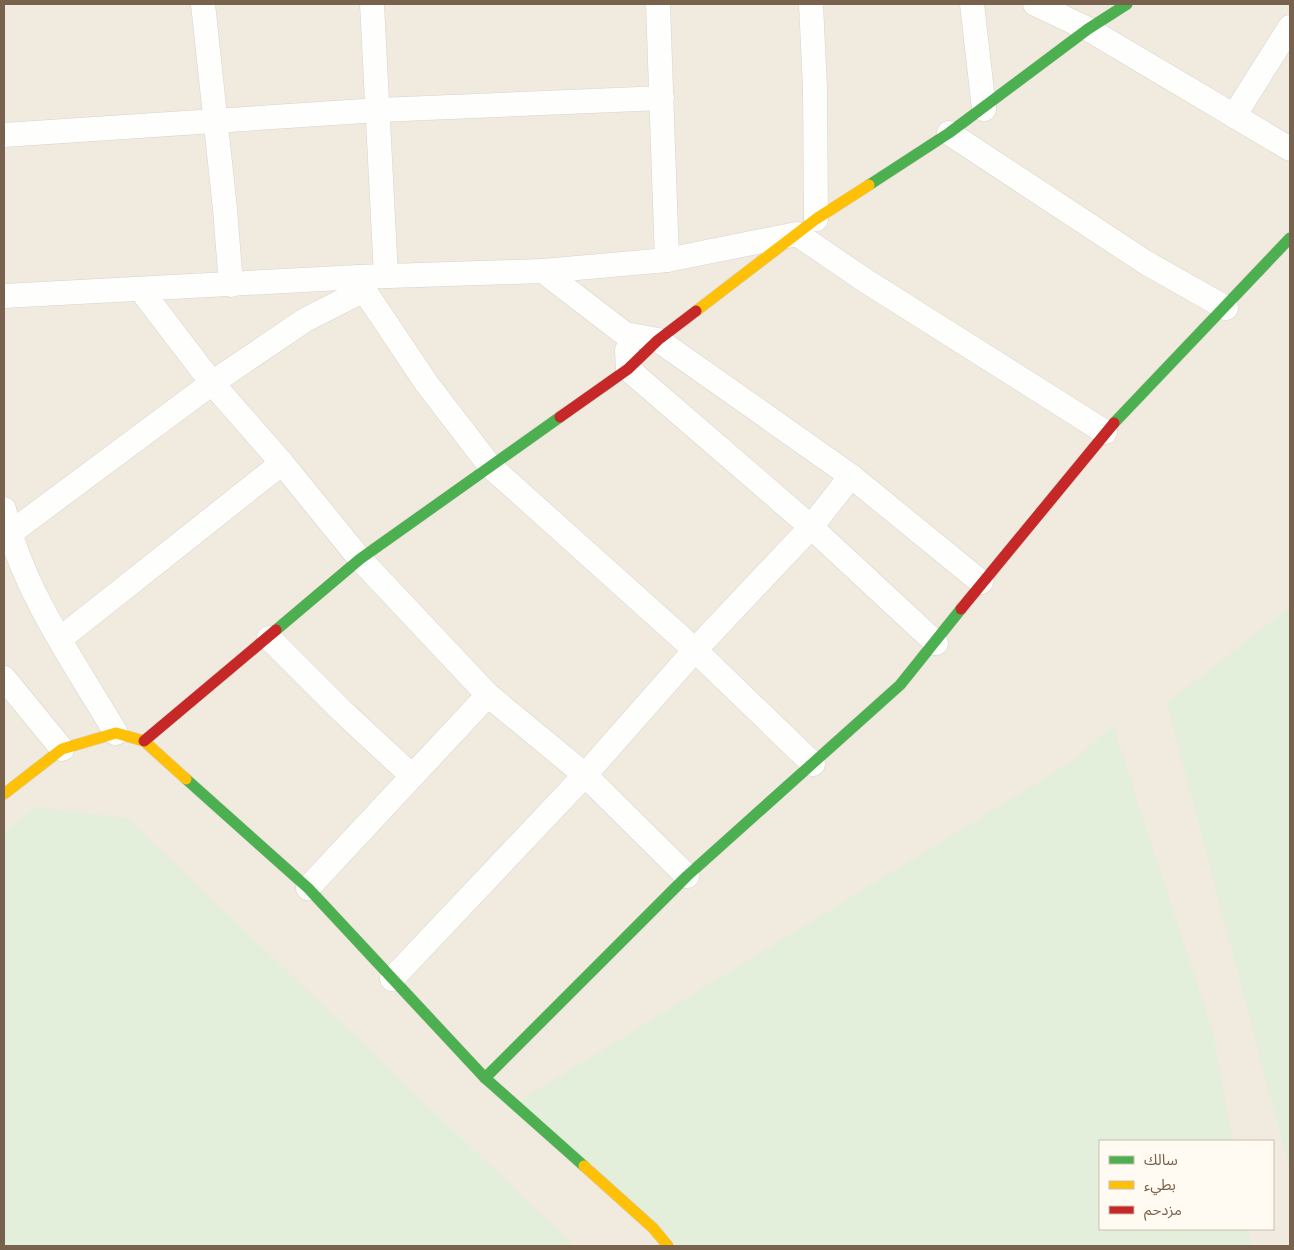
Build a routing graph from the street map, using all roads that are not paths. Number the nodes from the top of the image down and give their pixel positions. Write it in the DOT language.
graph roads {
  1 [pos="203,4"];
  2 [pos="372,4"];
  3 [pos="658,4"];
  4 [pos="810,4"];
  5 [pos="972,4"];
  6 [pos="1035,4"];
  7 [pos="1127,4"];
  8 [pos="1290,27"];
  9 [pos="1088,29"];
  10 [pos="662,98"];
  11 [pos="984,108"];
  12 [pos="379,110"];
  13 [pos="1234,116"];
  14 [pos="214,121"];
  15 [pos="949,133"];
  16 [pos="4,135"];
  17 [pos="1290,148"];
  18 [pos="816,219"];
  19 [pos="797,234"];
  20 [pos="1290,238"];
  21 [pos="667,260"];
  22 [pos="543,271"];
  23 [pos="386,276"];
  24 [pos="362,284"];
  25 [pos="231,285"];
  26 [pos="141,290"];
  27 [pos="4,296"];
  28 [pos="1226,308"];
  29 [pos="625,334"];
  30 [pos="658,340"];
  31 [pos="628,369"];
  32 [pos="212,383"];
  33 [pos="1105,432"];
  34 [pos="282,463"];
  35 [pos="490,466"];
  36 [pos="851,476"];
  37 [pos="4,509"];
  38 [pos="811,527"];
  39 [pos="9,534"];
  40 [pos="360,559"];
  41 [pos="981,582"];
  42 [pos="268,638"];
  43 [pos="60,639"];
  44 [pos="936,643"];
  45 [pos="696,650"];
  46 [pos="4,678"];
  47 [pos="488,695"];
  48 [pos="116,733"];
  49 [pos="144,741"];
  50 [pos="62,749"];
  51 [pos="813,764"];
  52 [pos="585,775"];
  53 [pos="412,776"];
  54 [pos="4,794"];
  55 [pos="687,876"];
  56 [pos="308,888"];
  57 [pos="392,979"];
  58 [pos="485,1078"];
  59 [pos="668,1246"];
  1 -- 14 [label="street"];
  2 -- 12 [label="street"];
  3 -- 10 [label="street"];
  4 -- 18 [label="street"];
  5 -- 11 [label="street"];
  6 -- 9 [label="street"];
  7 -- 9 [label="street"];
  8 -- 13 [label="street"];
  9 -- 11 [label="street"];
  9 -- 13 [label="street"];
  10 -- 12 [label="street"];
  10 -- 21 [label="street"];
  11 -- 15 [label="street"];
  12 -- 14 [label="street"];
  12 -- 23 [label="street"];
  13 -- 17 [label="street"];
  14 -- 16 [label="street"];
  14 -- 25 [label="street"];
  15 -- 18 [label="street"];
  15 -- 28 [label="street"];
  18 -- 19 [label="street"];
  19 -- 21 [label="street"];
  19 -- 30 [label="street"];
  19 -- 33 [label="street"];
  20 -- 28 [label="street"];
  21 -- 22 [label="street"];
  22 -- 23 [label="street"];
  22 -- 29 [label="street"];
  23 -- 24 [label="street"];
  24 -- 25 [label="street"];
  24 -- 32 [label="street"];
  24 -- 35 [label="street"];
  25 -- 26 [label="street"];
  26 -- 27 [label="street"];
  26 -- 32 [label="street"];
  28 -- 33 [label="street"];
  29 -- 30 [label="street"];
  29 -- 31 [label="street"];
  30 -- 31 [label="street"];
  30 -- 36 [label="street"];
  31 -- 35 [label="street"];
  31 -- 38 [label="street"];
  32 -- 34 [label="street"];
  32 -- 39 [label="street"];
  33 -- 41 [label="street"];
  34 -- 40 [label="street"];
  34 -- 43 [label="street"];
  35 -- 40 [label="street"];
  35 -- 45 [label="street"];
  36 -- 38 [label="street"];
  36 -- 41 [label="street"];
  37 -- 39 [label="street"];
  38 -- 44 [label="street"];
  38 -- 45 [label="street"];
  39 -- 43 [label="street"];
  40 -- 42 [label="street"];
  40 -- 47 [label="street"];
  41 -- 44 [label="street"];
  42 -- 49 [label="street"];
  42 -- 53 [label="street"];
  43 -- 48 [label="street"];
  44 -- 51 [label="street"];
  45 -- 51 [label="street"];
  45 -- 52 [label="street"];
  46 -- 50 [label="street"];
  47 -- 52 [label="street"];
  47 -- 53 [label="street"];
  48 -- 49 [label="street"];
  48 -- 50 [label="street"];
  49 -- 56 [label="street"];
  50 -- 54 [label="street"];
  51 -- 55 [label="street"];
  52 -- 55 [label="street"];
  52 -- 57 [label="street"];
  53 -- 56 [label="street"];
  55 -- 58 [label="street"];
  56 -- 57 [label="street"];
  57 -- 58 [label="street"];
  58 -- 59 [label="street"];
}
